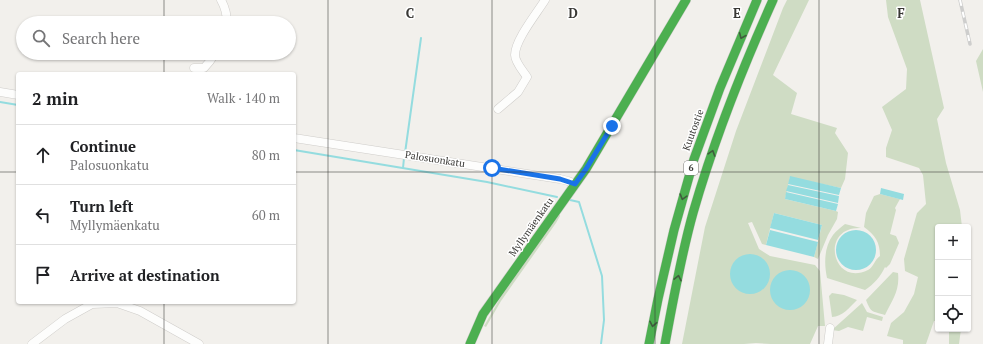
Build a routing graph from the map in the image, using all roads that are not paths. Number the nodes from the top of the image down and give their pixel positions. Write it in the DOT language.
graph roads {
  1 [pos="221,0"];
  2 [pos="545,0"];
  3 [pos="686,0"];
  4 [pos="758,0"];
  5 [pos="773,0"];
  6 [pos="227,16"];
  7 [pos="211,60"];
  8 [pos="194,68"];
  9 [pos="0,92"];
  10 [pos="16,95"];
  11 [pos="498,109"];
  12 [pos="296,138"];
  13 [pos="575,184"];
  14 [pos="92,304"];
  15 [pos="120,304"];
  16 [pos="830,328"];
  17 [pos="32,344"];
  18 [pos="199,344"];
  19 [pos="470,344"];
  20 [pos="649,344"];
  21 [pos="665,344"];
  22 [pos="828,344"];
  1 -- 6 [label="street"];
  2 -- 11 [label="street"];
  3 -- 13 [label="main road, Myllymäenkatu"];
  4 -- 20 [label="main road, Kuutostie / 6, one-way"];
  21 -- 5 [label="main road, 6, one-way"];
  7 -- 8 [label="street"];
  9 -- 10 [label="street"];
  12 -- 13 [label="street, Palosuonkatu"];
  13 -- 19 [label="main road, Myllymäenkatu"];
  14 -- 17 [label="street"];
  15 -- 18 [label="street"];
  16 -- 22 [label="street"];
}
